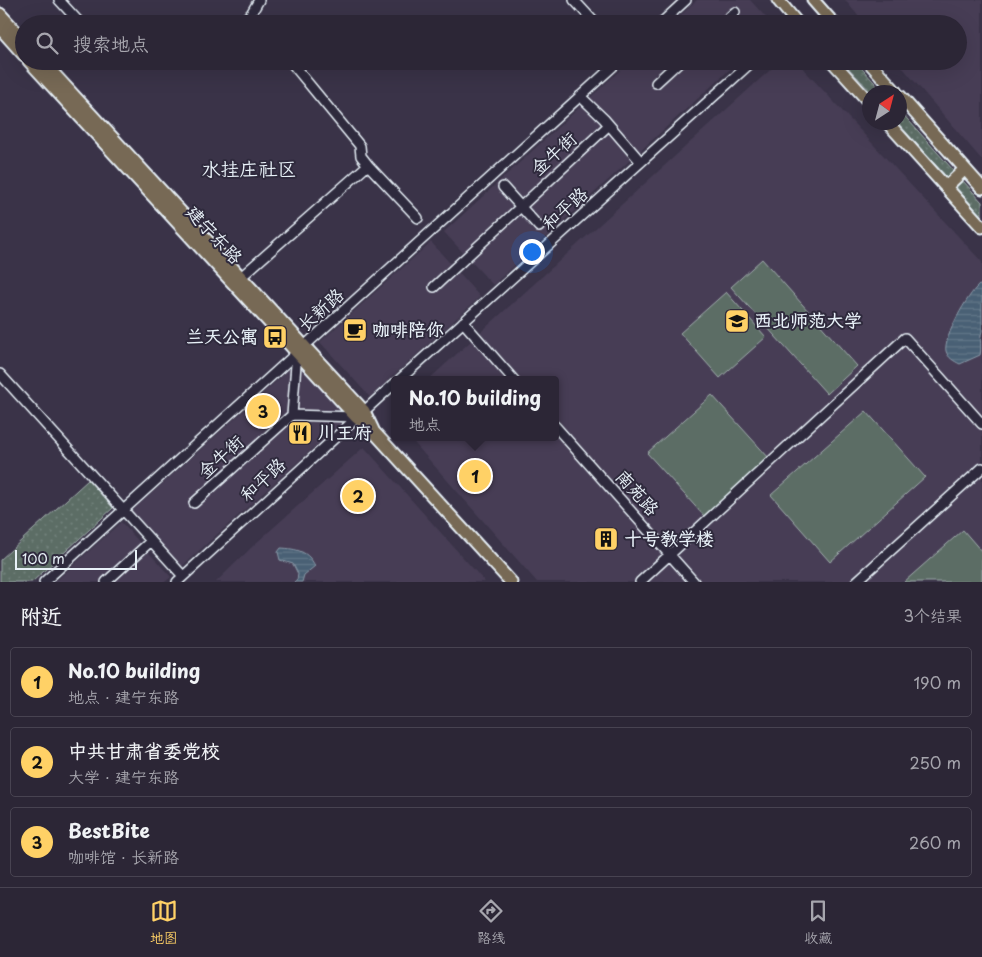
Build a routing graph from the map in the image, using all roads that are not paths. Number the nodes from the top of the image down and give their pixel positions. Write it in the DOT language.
graph roads {
  1 [pos="59,0"];
  2 [pos="259,0"];
  3 [pos="574,0"];
  4 [pos="686,0"];
  5 [pos="778,0"];
  6 [pos="813,0"];
  7 [pos="735,12"];
  8 [pos="0,14"];
  9 [pos="251,14"];
  10 [pos="71,15"];
  11 [pos="588,15"];
  12 [pos="670,15"];
  13 [pos="732,15"];
  14 [pos="790,15"];
  15 [pos="826,15"];
  16 [pos="0,28"];
  17 [pos="15,30"];
  18 [pos="15,45"];
  19 [pos="38,70"];
  20 [pos="50,70"];
  21 [pos="297,70"];
  22 [pos="609,70"];
  23 [pos="670,70"];
  24 [pos="743,70"];
  25 [pos="840,70"];
  26 [pos="876,70"];
  27 [pos="656,83"];
  28 [pos="890,85"];
  29 [pos="862,94"];
  30 [pos="580,96"];
  31 [pos="907,104"];
  32 [pos="609,125"];
  33 [pos="894,130"];
  34 [pos="641,162"];
  35 [pos="368,165"];
  36 [pos="965,169"];
  37 [pos="946,187"];
  38 [pos="502,188"];
  39 [pos="982,188"];
  40 [pos="520,207"];
  41 [pos="418,218"];
  42 [pos="982,227"];
  43 [pos="539,228"];
  44 [pos="241,277"];
  45 [pos="434,287"];
  46 [pos="463,322"];
  47 [pos="301,349"];
  48 [pos="0,374"];
  49 [pos="403,376"];
  50 [pos="510,376"];
  51 [pos="391,387"];
  52 [pos="360,414"];
  53 [pos="292,415"];
  54 [pos="982,424"];
  55 [pos="559,430"];
  56 [pos="982,468"];
  57 [pos="194,503"];
  58 [pos="123,511"];
  59 [pos="151,541"];
  60 [pos="670,555"];
  61 [pos="180,579"];
  62 [pos="50,580"];
  63 [pos="106,582"];
  64 [pos="510,582"];
  65 [pos="640,582"];
  66 [pos="694,582"];
  67 [pos="856,582"];
  1 -- 10 [label="street"];
  2 -- 9 [label="street"];
  3 -- 11 [label="street"];
  4 -- 12 [label="street"];
  5 -- 14 [label="main road"];
  6 -- 15 [label="main road"];
  7 -- 13 [label="street"];
  8 -- 17 [label="main road"];
  16 -- 18 [label="main road"];
  19 -- 47 [label="main road, 建宁东路"];
  20 -- 44 [label="main road, 建宁东路"];
  21 -- 35 [label="street"];
  22 -- 30 [label="street, 长新路"];
  23 -- 27 [label="street"];
  24 -- 34 [label="street, 和平路"];
  25 -- 29 [label="main road"];
  26 -- 28 [label="main road"];
  30 -- 32 [label="street"];
  30 -- 47 [label="street, 长新路"];
  31 -- 36 [label="main road"];
  32 -- 34 [label="street"];
  32 -- 40 [label="street, 金牛街"];
  33 -- 37 [label="main road"];
  34 -- 46 [label="street, 和平路"];
  35 -- 41 [label="street"];
  35 -- 44 [label="street"];
  36 -- 37 [label="main road"];
  36 -- 39 [label="main road"];
  37 -- 42 [label="main road"];
  38 -- 40 [label="street"];
  40 -- 43 [label="street"];
  40 -- 45 [label="street, 金牛街"];
  44 -- 47 [label="main road, 建宁东路"];
  46 -- 49 [label="street, 和平路"];
  46 -- 50 [label="street"];
  47 -- 52 [label="main road, 建宁东路"];
  47 -- 53 [label="street"];
  47 -- 58 [label="street, 长新路"];
  48 -- 58 [label="street"];
  51 -- 52 [label="street, 和平路"];
  52 -- 53 [label="street"];
  52 -- 61 [label="street, 和平路"];
  52 -- 64 [label="main road, 建宁东路"];
  53 -- 57 [label="street, 金牛街"];
  54 -- 60 [label="street"];
  55 -- 60 [label="street, 南苑路"];
  56 -- 67 [label="street"];
  58 -- 59 [label="street"];
  58 -- 62 [label="street, 长新路"];
  59 -- 61 [label="street"];
  59 -- 63 [label="street"];
  60 -- 65 [label="street"];
  60 -- 66 [label="street, 南苑路"];
}
